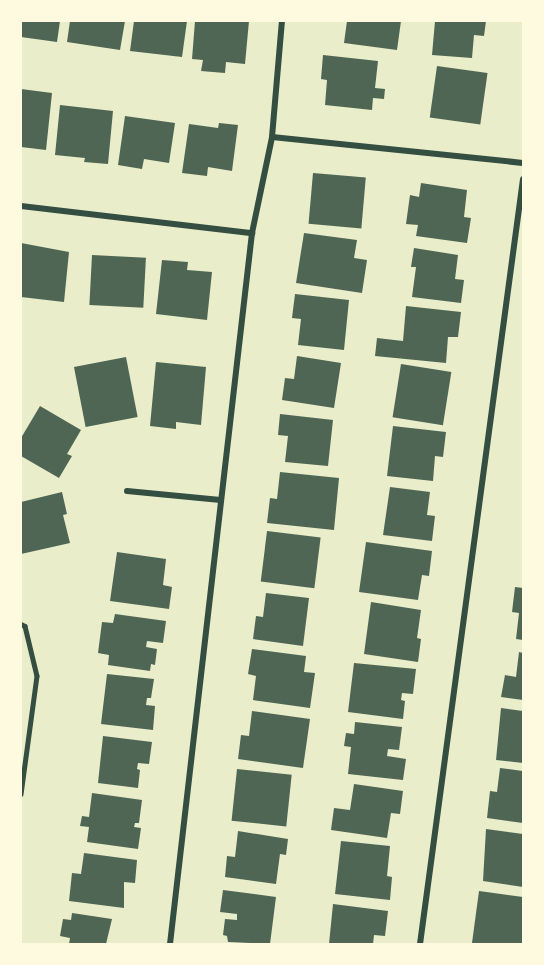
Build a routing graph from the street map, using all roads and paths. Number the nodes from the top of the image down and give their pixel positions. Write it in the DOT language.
graph roads {
  1 [pos="282,21"];
  2 [pos="272,136"];
  3 [pos="523,163"];
  4 [pos="523,179"];
  5 [pos="21,206"];
  6 [pos="252,233"];
  7 [pos="127,491"];
  8 [pos="221,500"];
  9 [pos="21,624"];
  10 [pos="21,794"];
  11 [pos="170,944"];
  12 [pos="420,944"];
  1 -- 2 [label="street"];
  2 -- 3 [label="street"];
  2 -- 6 [label="street"];
  4 -- 12 [label="street"];
  5 -- 6 [label="street"];
  6 -- 8 [label="street"];
  7 -- 8 [label="street"];
  8 -- 11 [label="street"];
  9 -- 10 [label="lane"];
}
